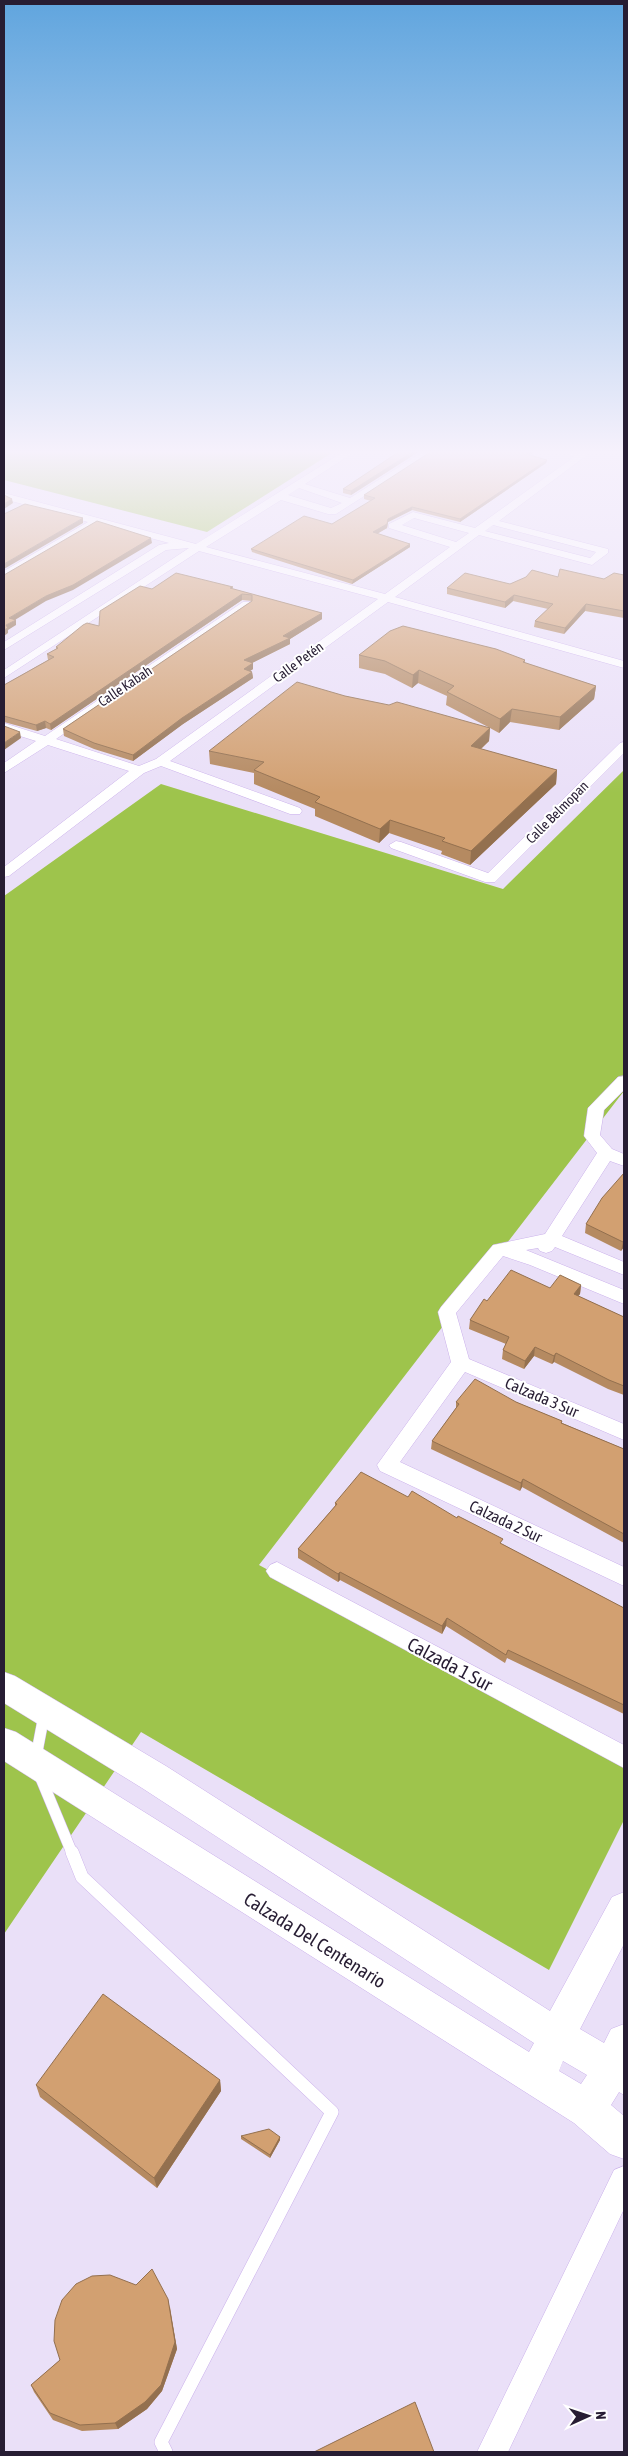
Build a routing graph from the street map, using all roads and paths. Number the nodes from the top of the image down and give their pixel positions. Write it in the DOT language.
graph roads {
  1 [pos="23,564"];
  2 [pos="137,564"];
  3 [pos="169,564"];
  4 [pos="267,564"];
  5 [pos="434,564"];
  6 [pos="4,575"];
  7 [pos="387,598"];
  8 [pos="248,604"];
  9 [pos="4,647"];
  10 [pos="624,665"];
  11 [pos="4,676"];
  12 [pos="4,727"];
  13 [pos="46,740"];
  14 [pos="624,746"];
  15 [pos="161,762"];
  16 [pos="4,769"];
  17 [pos="139,770"];
  18 [pos="295,811"];
  19 [pos="396,845"];
  20 [pos="4,872"];
  21 [pos="624,1080"];
  22 [pos="606,1153"];
  23 [pos="624,1160"];
  24 [pos="552,1239"];
  25 [pos="499,1249"];
  26 [pos="536,1260"];
  27 [pos="624,1269"];
  28 [pos="624,1297"];
  29 [pos="461,1363"];
  30 [pos="624,1432"];
  31 [pos="276,1570"];
  32 [pos="624,1577"];
  33 [pos="4,1686"];
  34 [pos="45,1710"];
  35 [pos="4,1743"];
  36 [pos="624,1756"];
  37 [pos="34,1762"];
  38 [pos="624,1909"];
  39 [pos="556,2036"];
  40 [pos="620,2062"];
  41 [pos="536,2079"];
  42 [pos="587,2110"];
  43 [pos="624,2140"];
  44 [pos="624,2180"];
  45 [pos="166,2452"];
  46 [pos="492,2452"];
  1 -- 6 [label="street"];
  2 -- 9 [label="street"];
  3 -- 11 [label="street"];
  4 -- 7 [label="street"];
  5 -- 7 [label="street, Calle Petén"];
  7 -- 10 [label="street"];
  7 -- 15 [label="street, Calle Petén"];
  8 -- 13 [label="street, Calle Kabah"];
  12 -- 13 [label="street"];
  13 -- 16 [label="street, Calle Kabah"];
  13 -- 17 [label="street"];
  14 -- 19 [label="street, Calle Belmopan"];
  15 -- 17 [label="street, Calle Petén"];
  15 -- 18 [label="street"];
  17 -- 20 [label="street, Calle Petén"];
  21 -- 22 [label="street"];
  22 -- 23 [label="street"];
  22 -- 24 [label="street"];
  24 -- 25 [label="street"];
  24 -- 26 [label="street"];
  24 -- 27 [label="street"];
  25 -- 26 [label="street"];
  25 -- 29 [label="street"];
  26 -- 28 [label="street"];
  29 -- 30 [label="street, Calzada 3 Sur"];
  29 -- 32 [label="street, Calzada 2 Sur"];
  31 -- 36 [label="street, Calzada 1 Sur"];
  33 -- 34 [label="main road"];
  34 -- 37 [label="lane"];
  34 -- 39 [label="main road"];
  35 -- 37 [label="main road, Calzada Del Centenario"];
  37 -- 41 [label="main road, Calzada Del Centenario"];
  37 -- 45 [label="lane"];
  38 -- 39 [label="main road"];
  39 -- 40 [label="main road"];
  39 -- 41 [label="main road"];
  40 -- 42 [label="main road"];
  41 -- 42 [label="main road, Calzada Del Centenario"];
  42 -- 43 [label="main road, Calzada Del Centenario"];
  44 -- 46 [label="street"];
}
